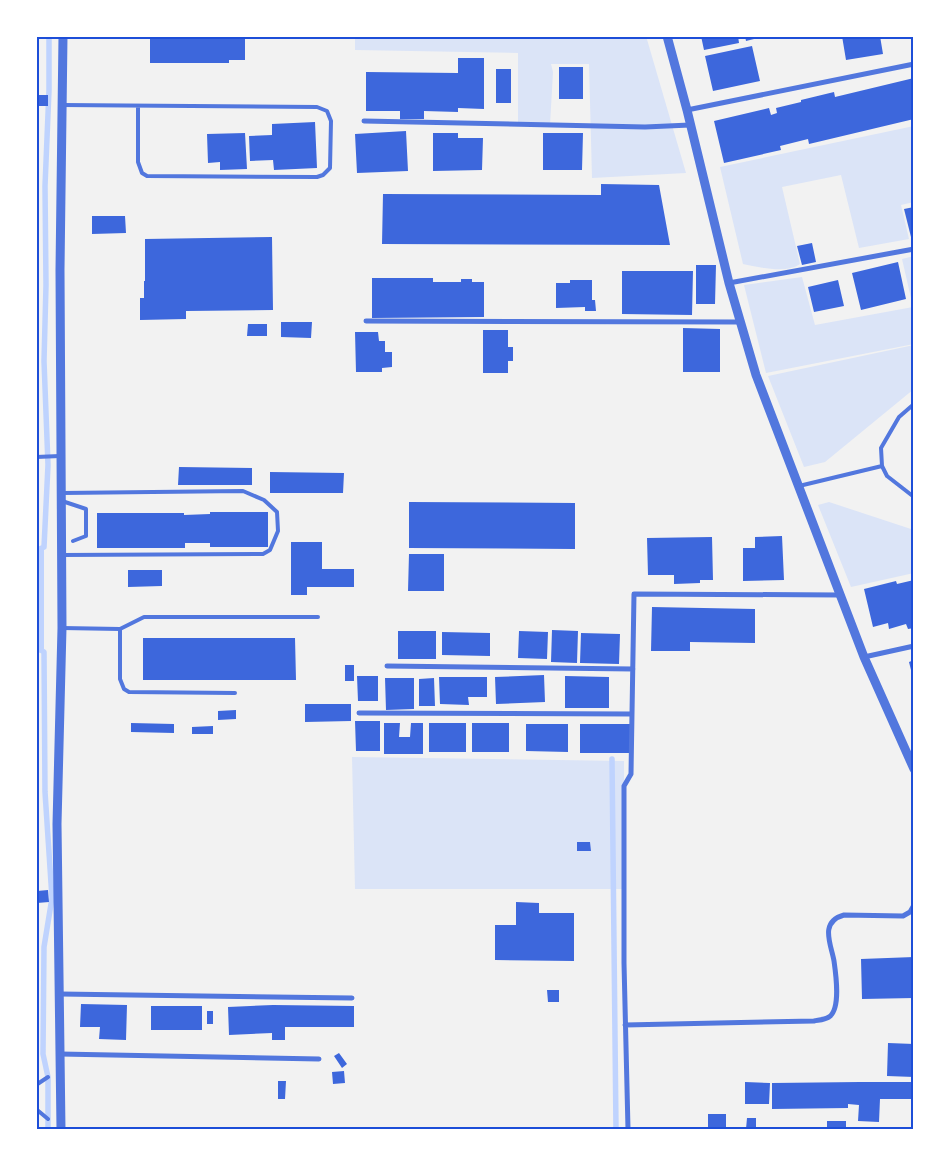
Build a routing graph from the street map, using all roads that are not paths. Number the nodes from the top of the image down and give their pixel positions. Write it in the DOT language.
graph roads {
  1 [pos="63,36"];
  2 [pos="666,36"];
  3 [pos="914,64"];
  4 [pos="62,105"];
  5 [pos="138,107"];
  6 [pos="687,110"];
  7 [pos="364,120"];
  8 [pos="690,125"];
  9 [pos="914,249"];
  10 [pos="729,284"];
  11 [pos="366,321"];
  12 [pos="740,322"];
  13 [pos="914,404"];
  14 [pos="60,456"];
  15 [pos="36,457"];
  16 [pos="882,466"];
  17 [pos="798,486"];
  18 [pos="61,497"];
  19 [pos="914,497"];
  20 [pos="74,541"];
  21 [pos="62,555"];
  22 [pos="840,595"];
  23 [pos="318,617"];
  24 [pos="62,628"];
  25 [pos="120,629"];
  26 [pos="914,646"];
  27 [pos="864,657"];
  28 [pos="388,666"];
  29 [pos="633,669"];
  30 [pos="235,694"];
  31 [pos="359,713"];
  32 [pos="632,714"];
  33 [pos="914,769"];
  34 [pos="914,905"];
  35 [pos="60,994"];
  36 [pos="352,998"];
  37 [pos="626,1025"];
  38 [pos="60,1054"];
  39 [pos="319,1059"];
  40 [pos="48,1077"];
  41 [pos="36,1085"];
  42 [pos="36,1109"];
  43 [pos="48,1119"];
  44 [pos="61,1129"];
  45 [pos="628,1129"];
  1 -- 4 [label="street"];
  2 -- 6 [label="street"];
  3 -- 6 [label="street"];
  4 -- 5 [label="lane"];
  4 -- 14 [label="street"];
  5 -- 5 [label="lane"];
  6 -- 8 [label="street"];
  7 -- 8 [label="street"];
  8 -- 10 [label="street"];
  9 -- 10 [label="street"];
  10 -- 12 [label="street"];
  11 -- 12 [label="street"];
  12 -- 17 [label="street"];
  13 -- 16 [label="lane"];
  14 -- 15 [label="lane"];
  14 -- 18 [label="street"];
  16 -- 17 [label="lane"];
  16 -- 19 [label="lane"];
  17 -- 22 [label="street"];
  18 -- 20 [label="lane"];
  18 -- 21 [label="street"];
  18 -- 21 [label="lane"];
  21 -- 24 [label="street"];
  22 -- 27 [label="street"];
  22 -- 29 [label="street"];
  23 -- 25 [label="lane"];
  24 -- 25 [label="lane"];
  24 -- 35 [label="street"];
  25 -- 30 [label="lane"];
  26 -- 27 [label="street"];
  27 -- 33 [label="street"];
  28 -- 29 [label="street"];
  29 -- 32 [label="street"];
  31 -- 32 [label="street"];
  32 -- 37 [label="street"];
  34 -- 37 [label="street"];
  35 -- 36 [label="street"];
  35 -- 38 [label="street"];
  37 -- 45 [label="street"];
  38 -- 39 [label="street"];
  38 -- 44 [label="street"];
  40 -- 41 [label="lane"];
  42 -- 43 [label="lane"];
}
